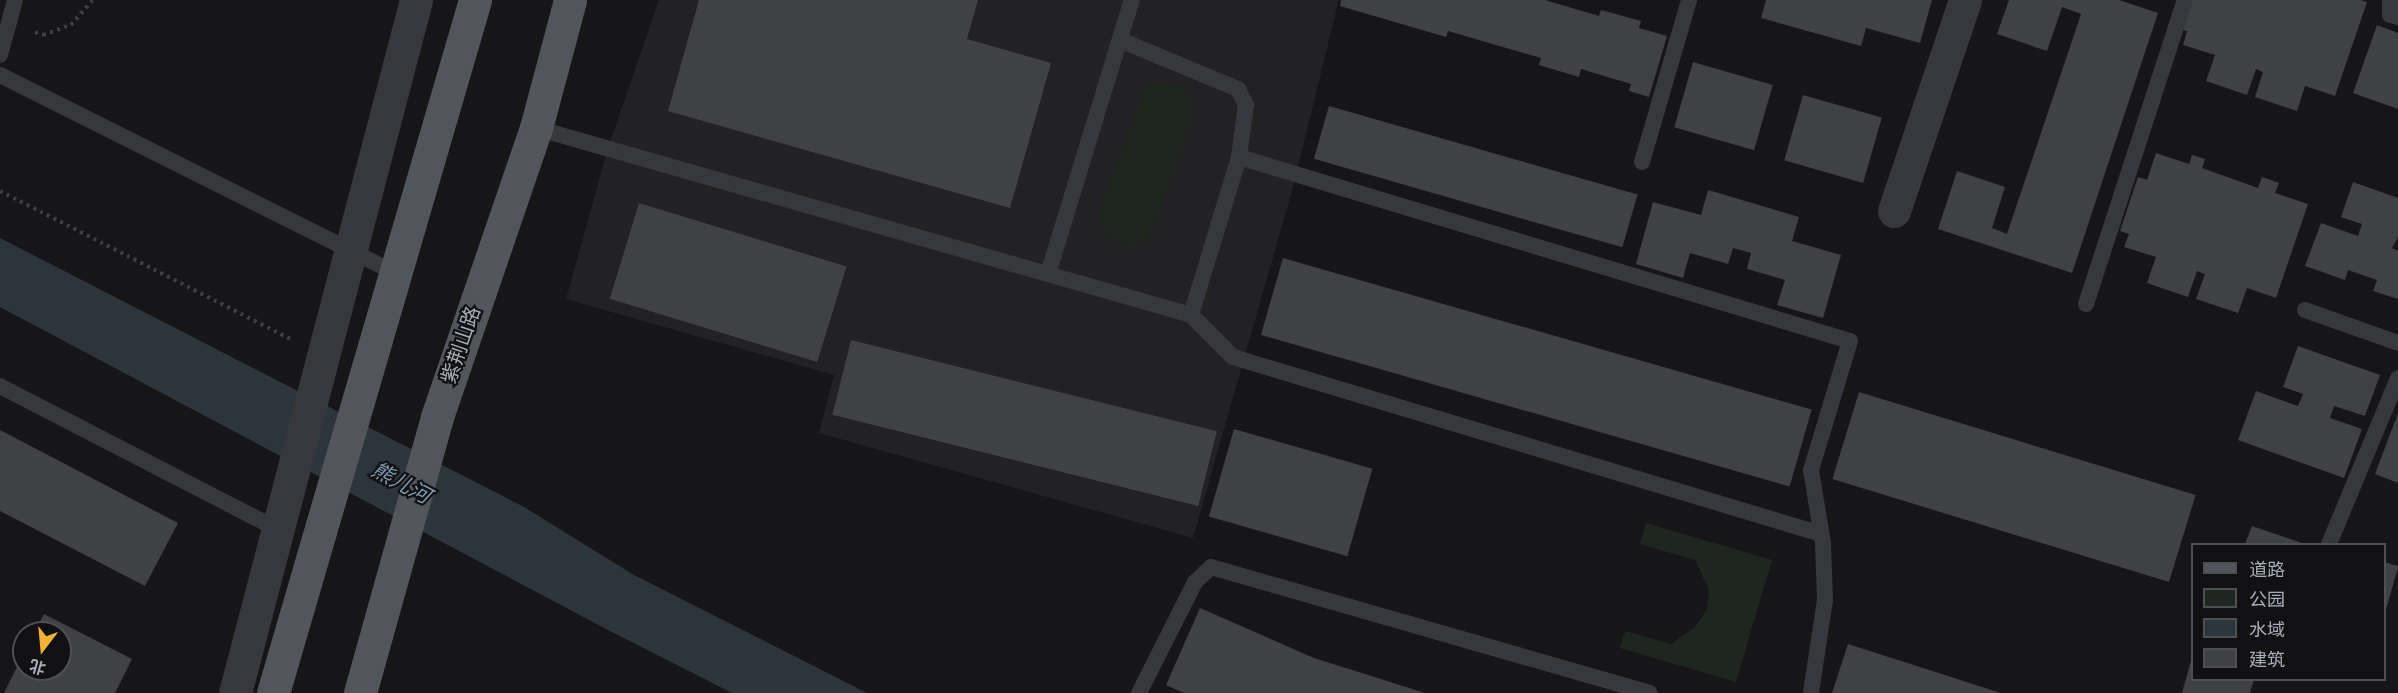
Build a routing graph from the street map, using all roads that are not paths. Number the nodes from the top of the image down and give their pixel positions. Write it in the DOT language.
graph roads {
  1 [pos="15,0"];
  2 [pos="416,0"];
  3 [pos="475,0"];
  4 [pos="570,0"];
  5 [pos="584,0"];
  6 [pos="1132,0"];
  7 [pos="1689,0"];
  8 [pos="1965,0"];
  9 [pos="2185,0"];
  10 [pos="2390,0"];
  11 [pos="2398,17"];
  12 [pos="1120,40"];
  13 [pos="558,43"];
  14 [pos="0,55"];
  15 [pos="0,75"];
  16 [pos="536,128"];
  17 [pos="1239,156"];
  18 [pos="1642,162"];
  19 [pos="1894,211"];
  20 [pos="350,251"];
  21 [pos="395,273"];
  22 [pos="1048,274"];
  23 [pos="2086,304"];
  24 [pos="2305,310"];
  25 [pos="1191,315"];
  26 [pos="2398,343"];
  27 [pos="2398,378"];
  28 [pos="0,386"];
  29 [pos="277,529"];
  30 [pos="1821,534"];
  31 [pos="2329,543"];
  32 [pos="235,693"];
  33 [pos="273,693"];
  34 [pos="360,693"];
  35 [pos="1139,693"];
  36 [pos="1649,693"];
  37 [pos="1811,693"];
  1 -- 14 [label="lane"];
  2 -- 20 [label="street"];
  3 -- 21 [label="main road"];
  4 -- 13 [label="main road, 紫荆山路"];
  5 -- 13 [label="street"];
  6 -- 12 [label="lane"];
  7 -- 18 [label="lane"];
  8 -- 19 [label="street"];
  9 -- 23 [label="lane"];
  10 -- 11 [label="lane"];
  12 -- 17 [label="lane"];
  12 -- 22 [label="lane"];
  13 -- 16 [label="main road, 紫荆山路"];
  15 -- 20 [label="lane"];
  16 -- 22 [label="lane"];
  16 -- 34 [label="main road, 紫荆山路"];
  17 -- 25 [label="lane"];
  17 -- 30 [label="lane"];
  20 -- 21 [label="lane"];
  20 -- 29 [label="street"];
  21 -- 33 [label="main road"];
  22 -- 25 [label="lane"];
  24 -- 26 [label="lane"];
  25 -- 30 [label="lane"];
  27 -- 31 [label="lane"];
  28 -- 29 [label="lane"];
  29 -- 32 [label="street"];
  30 -- 37 [label="lane"];
  35 -- 36 [label="lane"];
}
